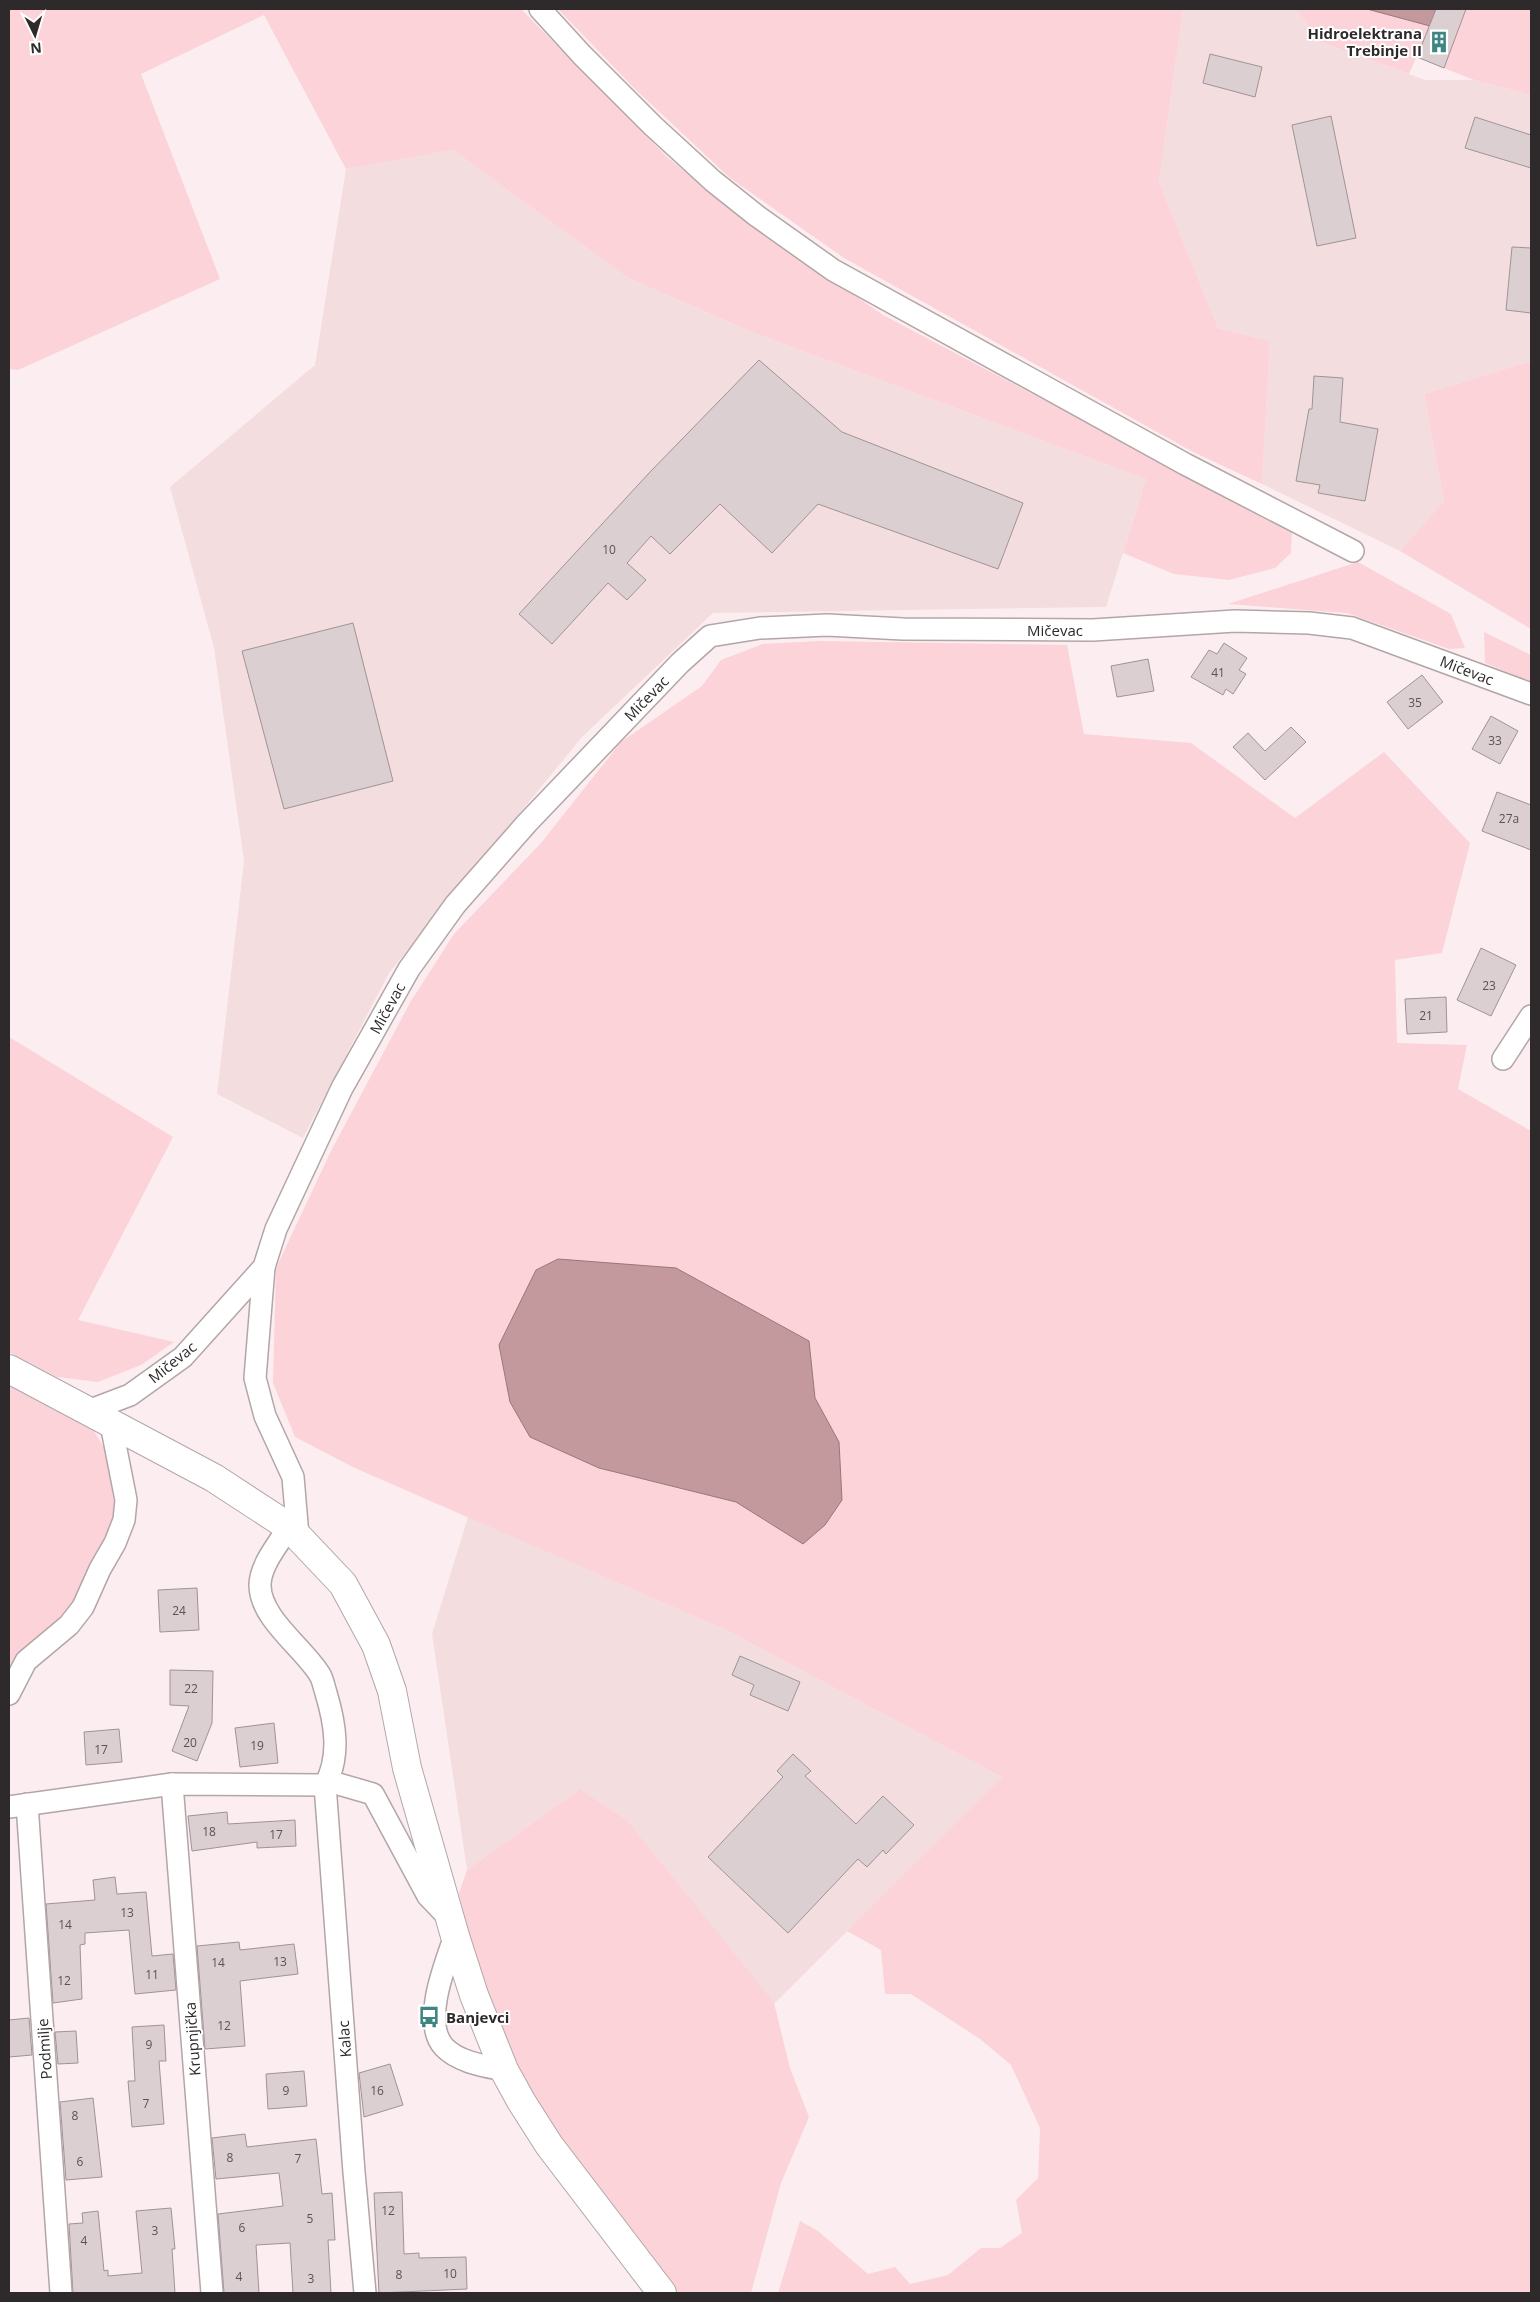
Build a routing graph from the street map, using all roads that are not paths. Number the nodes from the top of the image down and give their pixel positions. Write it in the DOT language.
graph roads {
  1 [pos="540,9"];
  2 [pos="1353,551"];
  3 [pos="1531,694"];
  4 [pos="1531,1016"];
  5 [pos="1503,1059"];
  6 [pos="264,1267"];
  7 [pos="9,1369"];
  8 [pos="88,1411"];
  9 [pos="112,1424"];
  10 [pos="293,1531"];
  11 [pos="9,1694"];
  12 [pos="326,1783"];
  13 [pos="172,1784"];
  14 [pos="18,1805"];
  15 [pos="453,1928"];
  16 [pos="504,2070"];
  17 [pos="61,2293"];
  18 [pos="212,2293"];
  19 [pos="364,2293"];
  20 [pos="662,2293"];
  1 -- 2 [label="street"];
  3 -- 6 [label="street, Mičevac"];
  4 -- 5 [label="street"];
  6 -- 8 [label="street, Mičevac"];
  6 -- 10 [label="street"];
  7 -- 8 [label="main road"];
  8 -- 9 [label="main road"];
  9 -- 10 [label="main road"];
  9 -- 11 [label="street"];
  10 -- 12 [label="street"];
  10 -- 15 [label="main road"];
  12 -- 13 [label="street"];
  12 -- 15 [label="street"];
  12 -- 19 [label="street, Kalac"];
  13 -- 14 [label="street"];
  13 -- 18 [label="street, Krupnjička"];
  14 -- 17 [label="street, Podmilje"];
  15 -- 16 [label="main road"];
  15 -- 16 [label="street"];
  16 -- 20 [label="main road"];
}
